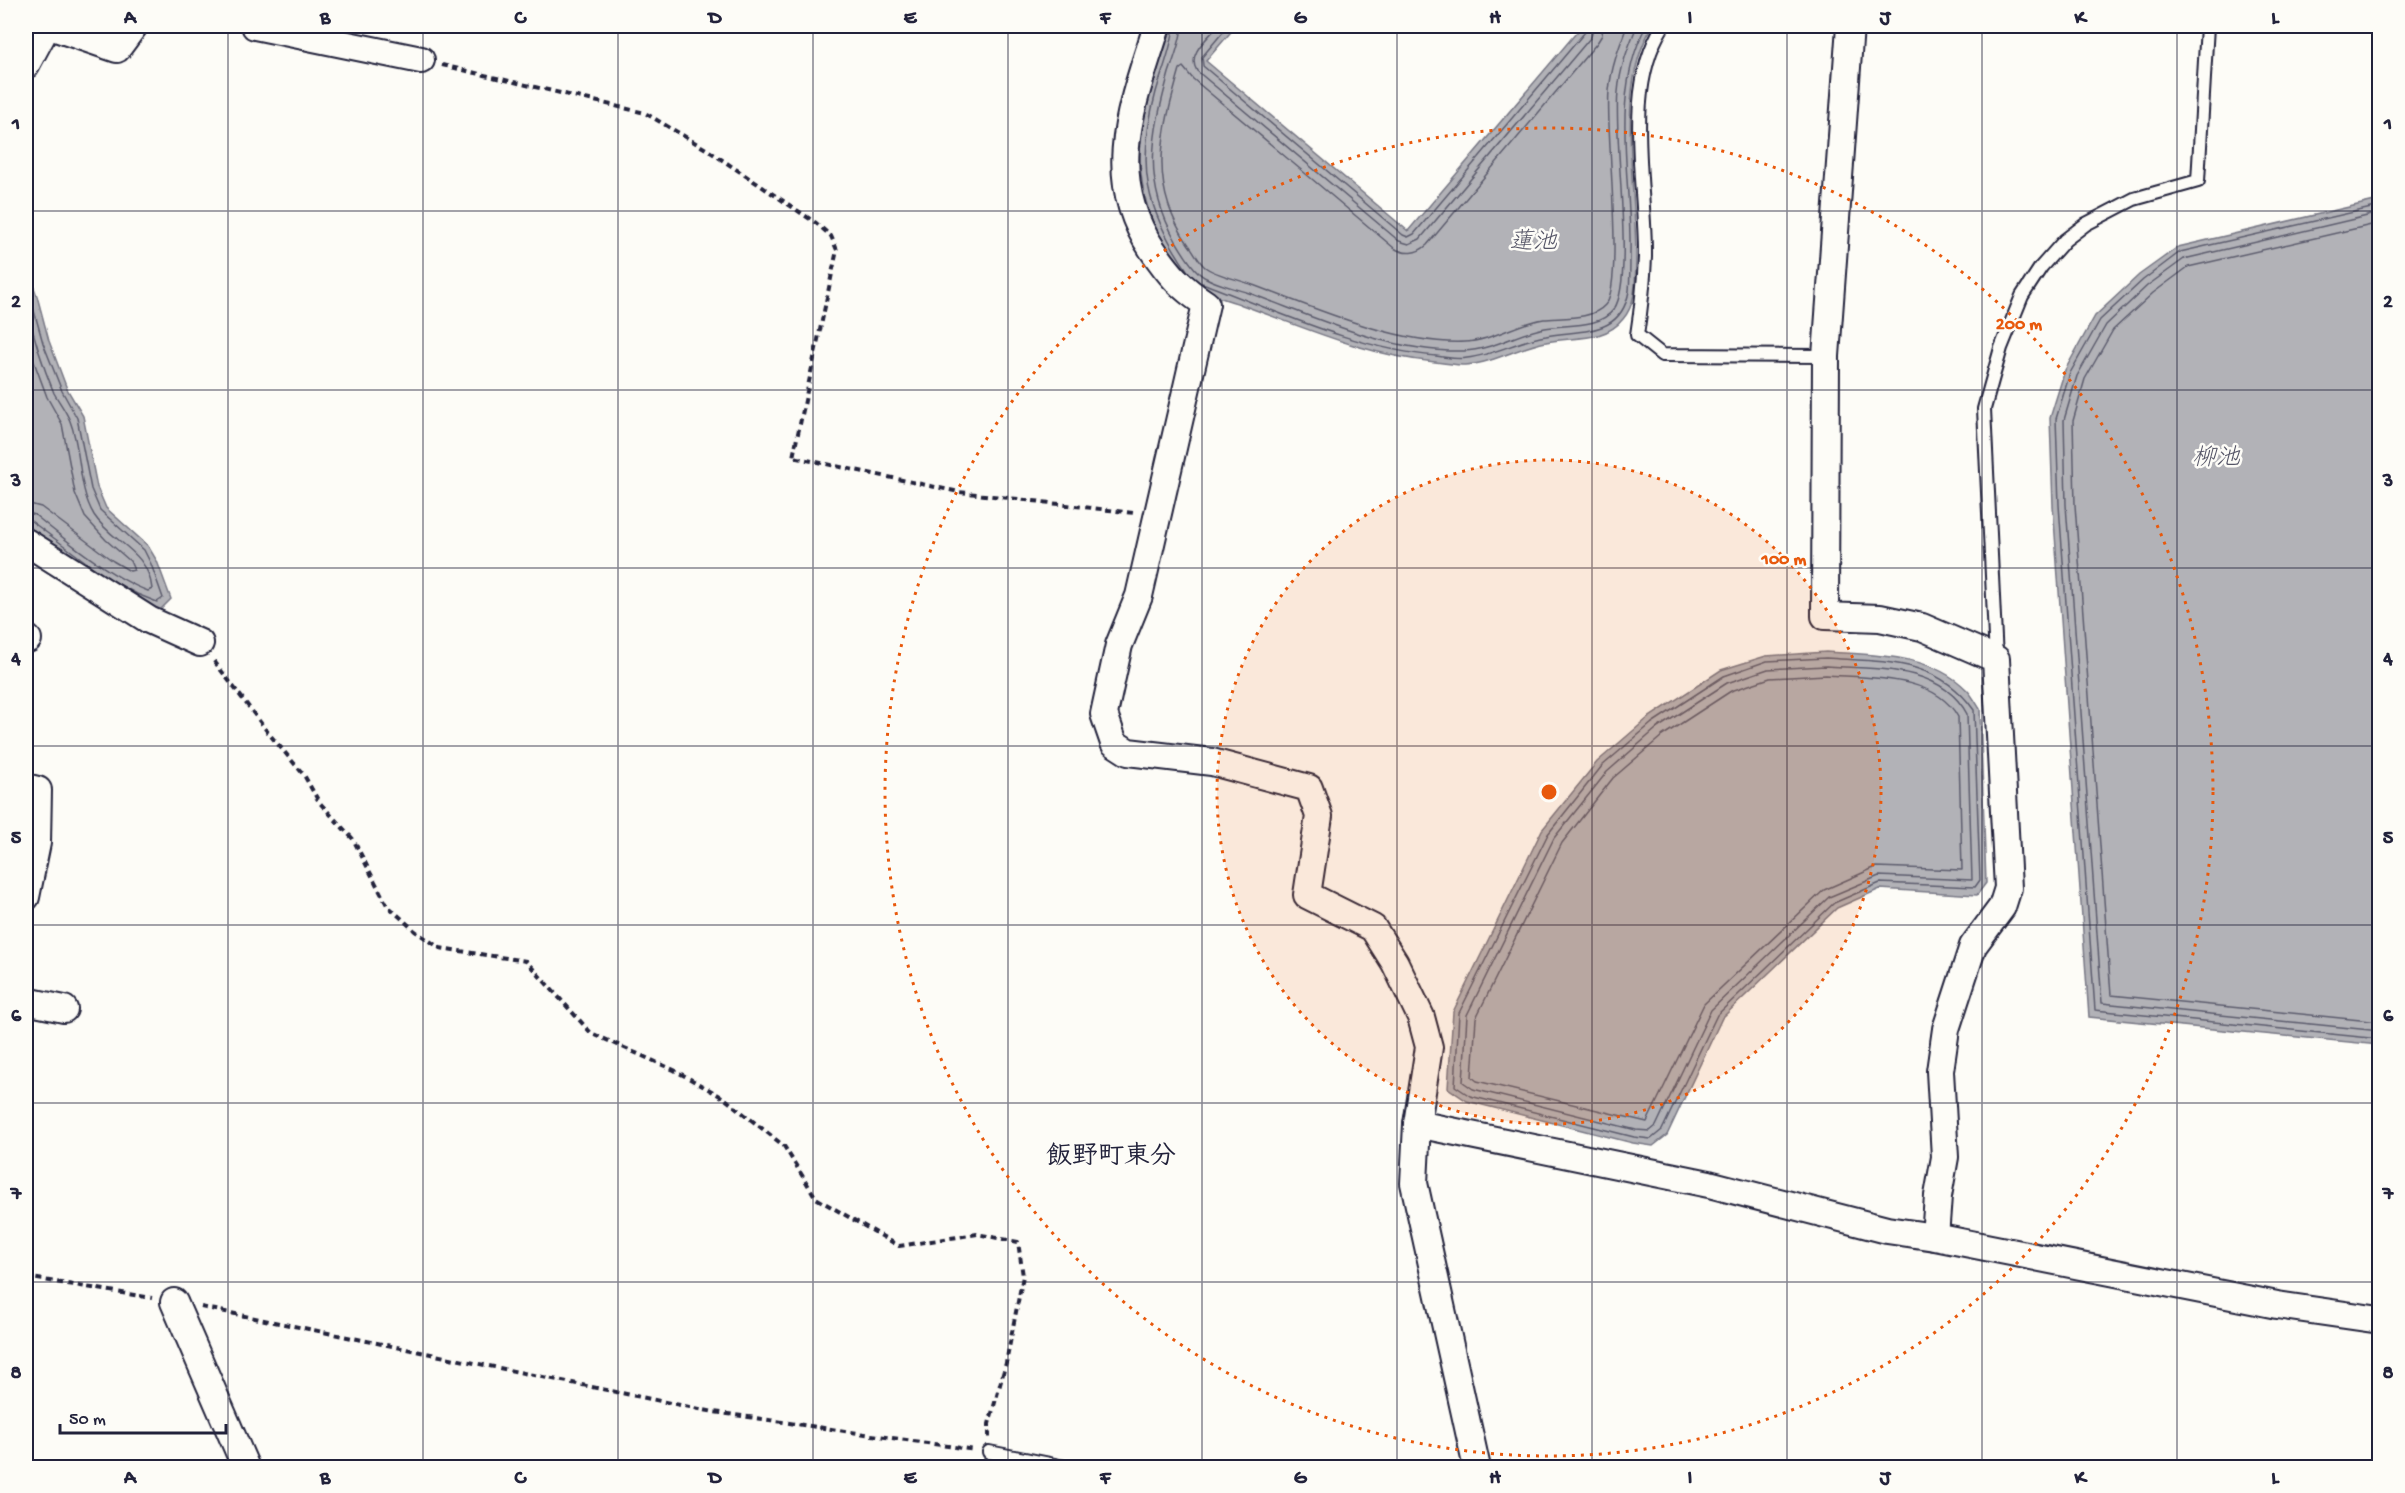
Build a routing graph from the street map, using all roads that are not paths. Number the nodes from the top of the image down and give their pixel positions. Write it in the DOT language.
graph roads {
  1 [pos="49,26"];
  2 [pos="134,26"];
  3 [pos="255,26"];
  4 [pos="1157,26"];
  5 [pos="1663,26"];
  6 [pos="1851,26"];
  7 [pos="2206,26"];
  8 [pos="298,29"];
  9 [pos="421,60"];
  10 [pos="26,65"];
  11 [pos="1826,356"];
  12 [pos="26,542"];
  13 [pos="200,643"];
  14 [pos="1995,659"];
  15 [pos="26,787"];
  16 [pos="26,897"];
  17 [pos="26,1001"];
  18 [pos="64,1009"];
  19 [pos="1417,1124"];
  20 [pos="1935,1237"];
  21 [pos="174,1302"];
  22 [pos="2379,1320"];
  23 [pos="989,1452"];
  24 [pos="246,1467"];
  25 [pos="1070,1467"];
  26 [pos="1477,1467"];
  1 -- 2 [label="street"];
  1 -- 10 [label="street"];
  3 -- 8 [label="street"];
  4 -- 19 [label="street"];
  5 -- 11 [label="lane"];
  6 -- 11 [label="street"];
  7 -- 14 [label="lane"];
  8 -- 9 [label="street"];
  11 -- 14 [label="street"];
  12 -- 13 [label="street"];
  14 -- 20 [label="street"];
  15 -- 16 [label="street"];
  17 -- 18 [label="street"];
  19 -- 20 [label="street"];
  19 -- 26 [label="street"];
  20 -- 22 [label="street"];
  21 -- 24 [label="street"];
  23 -- 25 [label="lane"];
}
